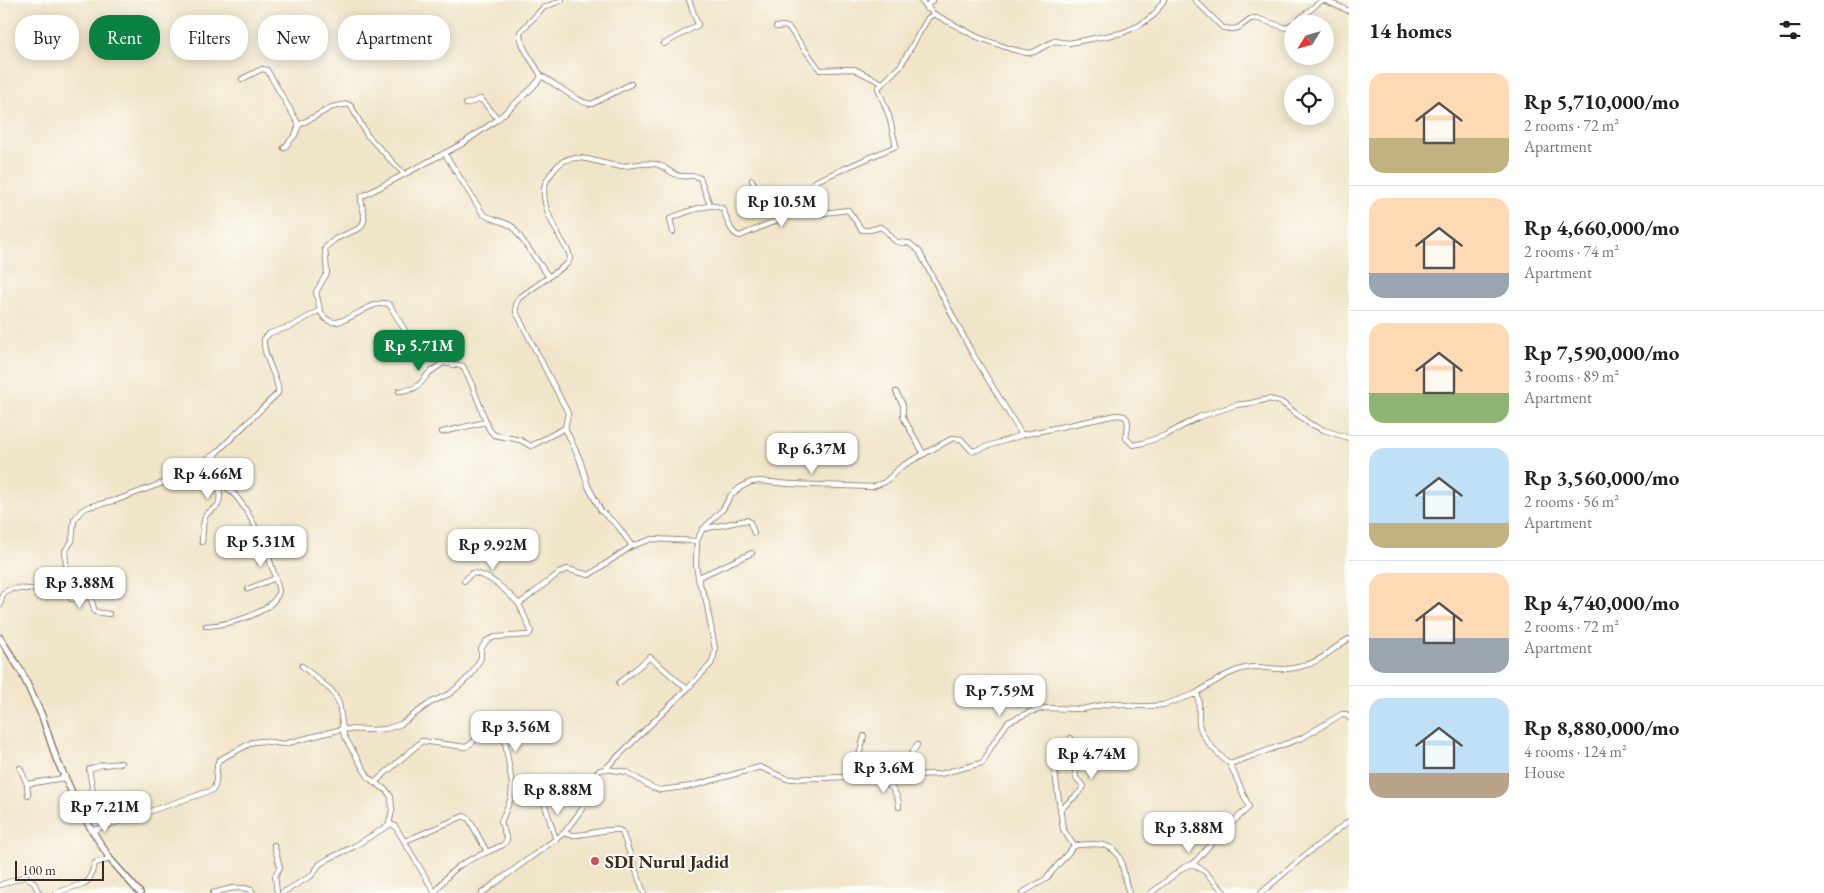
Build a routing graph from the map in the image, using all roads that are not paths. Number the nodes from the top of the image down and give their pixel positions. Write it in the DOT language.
graph roads {
  1 [pos="689,0"];
  2 [pos="920,0"];
  3 [pos="933,0"];
  4 [pos="1164,0"];
  5 [pos="1195,0"];
  6 [pos="558,1"];
  7 [pos="1326,1"];
  8 [pos="927,9"];
  9 [pos="1349,11"];
  10 [pos="934,14"];
  11 [pos="1303,15"];
  12 [pos="776,27"];
  13 [pos="1284,27"];
  14 [pos="664,44"];
  15 [pos="541,76"];
  16 [pos="242,79"];
  17 [pos="631,84"];
  18 [pos="882,84"];
  19 [pos="466,104"];
  20 [pos="498,119"];
  21 [pos="299,125"];
  22 [pos="284,148"];
  23 [pos="445,154"];
  24 [pos="404,174"];
  25 [pos="752,180"];
  26 [pos="818,203"];
  27 [pos="710,205"];
  28 [pos="778,219"];
  29 [pos="673,232"];
  30 [pos="549,277"];
  31 [pos="320,310"];
  32 [pos="443,363"];
  33 [pos="399,391"];
  34 [pos="896,392"];
  35 [pos="486,422"];
  36 [pos="566,428"];
  37 [pos="442,432"];
  38 [pos="1022,435"];
  39 [pos="1349,438"];
  40 [pos="923,453"];
  41 [pos="215,454"];
  42 [pos="218,482"];
  43 [pos="702,530"];
  44 [pos="754,533"];
  45 [pos="697,541"];
  46 [pos="202,542"];
  47 [pos="632,546"];
  48 [pos="752,553"];
  49 [pos="276,578"];
  50 [pos="698,578"];
  51 [pos="464,581"];
  52 [pos="67,582"];
  53 [pos="248,589"];
  54 [pos="519,604"];
  55 [pos="0,605"];
  56 [pos="109,614"];
  57 [pos="206,626"];
  58 [pos="0,638"];
  59 [pos="1349,639"];
  60 [pos="302,666"];
  61 [pos="620,683"];
  62 [pos="687,689"];
  63 [pos="1194,694"];
  64 [pos="1349,718"];
  65 [pos="342,729"];
  66 [pos="864,736"];
  67 [pos="1071,738"];
  68 [pos="917,745"];
  69 [pos="121,763"];
  70 [pos="1230,764"];
  71 [pos="1054,766"];
  72 [pos="20,768"];
  73 [pos="605,769"];
  74 [pos="854,776"];
  75 [pos="877,776"];
  76 [pos="884,776"];
  77 [pos="64,778"];
  78 [pos="374,783"];
  79 [pos="26,784"];
  80 [pos="28,795"];
  81 [pos="543,799"];
  82 [pos="900,807"];
  83 [pos="1060,811"];
  84 [pos="82,814"];
  85 [pos="1349,822"];
  86 [pos="388,824"];
  87 [pos="91,831"];
  88 [pos="564,833"];
  89 [pos="556,840"];
  90 [pos="405,841"];
  91 [pos="274,845"];
  92 [pos="1074,846"];
  93 [pos="487,852"];
  94 [pos="110,859"];
  95 [pos="1193,864"];
  96 [pos="0,885"];
  97 [pos="39,893"];
  98 [pos="56,893"];
  99 [pos="140,893"];
  100 [pos="213,893"];
  101 [pos="253,893"];
  102 [pos="277,893"];
  103 [pos="282,893"];
  104 [pos="435,893"];
  105 [pos="482,893"];
  106 [pos="644,893"];
  107 [pos="1022,893"];
  108 [pos="1129,893"];
  109 [pos="1151,893"];
  110 [pos="1225,893"];
  111 [pos="1261,893"];
  1 -- 14 [label="street"];
  2 -- 8 [label="street"];
  3 -- 8 [label="street"];
  4 -- 10 [label="street"];
  5 -- 13 [label="street"];
  6 -- 15 [label="street"];
  7 -- 9 [label="street"];
  7 -- 11 [label="street"];
  8 -- 10 [label="street"];
  10 -- 18 [label="street"];
  12 -- 18 [label="street"];
  15 -- 17 [label="street"];
  15 -- 20 [label="street"];
  16 -- 21 [label="street"];
  18 -- 26 [label="street"];
  19 -- 20 [label="street"];
  20 -- 23 [label="street"];
  21 -- 22 [label="street"];
  21 -- 24 [label="street"];
  23 -- 24 [label="street"];
  23 -- 30 [label="street"];
  24 -- 31 [label="street"];
  25 -- 28 [label="street"];
  26 -- 28 [label="street"];
  26 -- 38 [label="street"];
  27 -- 28 [label="street"];
  27 -- 29 [label="street"];
  27 -- 30 [label="street"];
  30 -- 36 [label="street"];
  31 -- 32 [label="street"];
  31 -- 41 [label="street"];
  32 -- 33 [label="street"];
  32 -- 35 [label="street"];
  34 -- 40 [label="street"];
  35 -- 36 [label="street"];
  35 -- 37 [label="street"];
  36 -- 47 [label="street"];
  38 -- 39 [label="street"];
  38 -- 40 [label="street"];
  40 -- 43 [label="street"];
  41 -- 42 [label="street"];
  41 -- 52 [label="street"];
  42 -- 46 [label="street"];
  42 -- 49 [label="street"];
  43 -- 44 [label="street"];
  43 -- 45 [label="street"];
  45 -- 47 [label="street"];
  45 -- 50 [label="street"];
  47 -- 54 [label="street"];
  48 -- 50 [label="street"];
  49 -- 53 [label="street"];
  49 -- 57 [label="street"];
  50 -- 62 [label="street"];
  51 -- 54 [label="street"];
  52 -- 55 [label="street"];
  52 -- 56 [label="street"];
  54 -- 65 [label="street"];
  58 -- 77 [label="street"];
  59 -- 63 [label="street"];
  60 -- 65 [label="street"];
  61 -- 62 [label="street"];
  62 -- 73 [label="street"];
  63 -- 70 [label="street"];
  63 -- 76 [label="street"];
  64 -- 70 [label="street"];
  65 -- 78 [label="street"];
  65 -- 87 [label="street"];
  66 -- 74 [label="street"];
  67 -- 83 [label="street"];
  68 -- 76 [label="street"];
  69 -- 84 [label="street"];
  70 -- 95 [label="street"];
  71 -- 83 [label="street"];
  72 -- 79 [label="street"];
  73 -- 74 [label="street"];
  73 -- 88 [label="street"];
  74 -- 75 [label="street"];
  75 -- 76 [label="street"];
  75 -- 82 [label="street"];
  77 -- 79 [label="street"];
  77 -- 84 [label="street"];
  78 -- 86 [label="street"];
  78 -- 93 [label="street"];
  79 -- 80 [label="street"];
  81 -- 89 [label="street"];
  83 -- 92 [label="street"];
  84 -- 87 [label="street"];
  85 -- 111 [label="street"];
  86 -- 90 [label="street"];
  86 -- 103 [label="street"];
  87 -- 94 [label="street"];
  88 -- 89 [label="street"];
  88 -- 106 [label="street"];
  89 -- 105 [label="street"];
  90 -- 93 [label="street"];
  90 -- 104 [label="street"];
  91 -- 102 [label="street"];
  92 -- 107 [label="street"];
  92 -- 108 [label="street"];
  93 -- 104 [label="street"];
  94 -- 98 [label="street"];
  94 -- 99 [label="street"];
  95 -- 109 [label="street"];
  95 -- 110 [label="street"];
  96 -- 97 [label="street"];
  100 -- 101 [label="street"];
}
